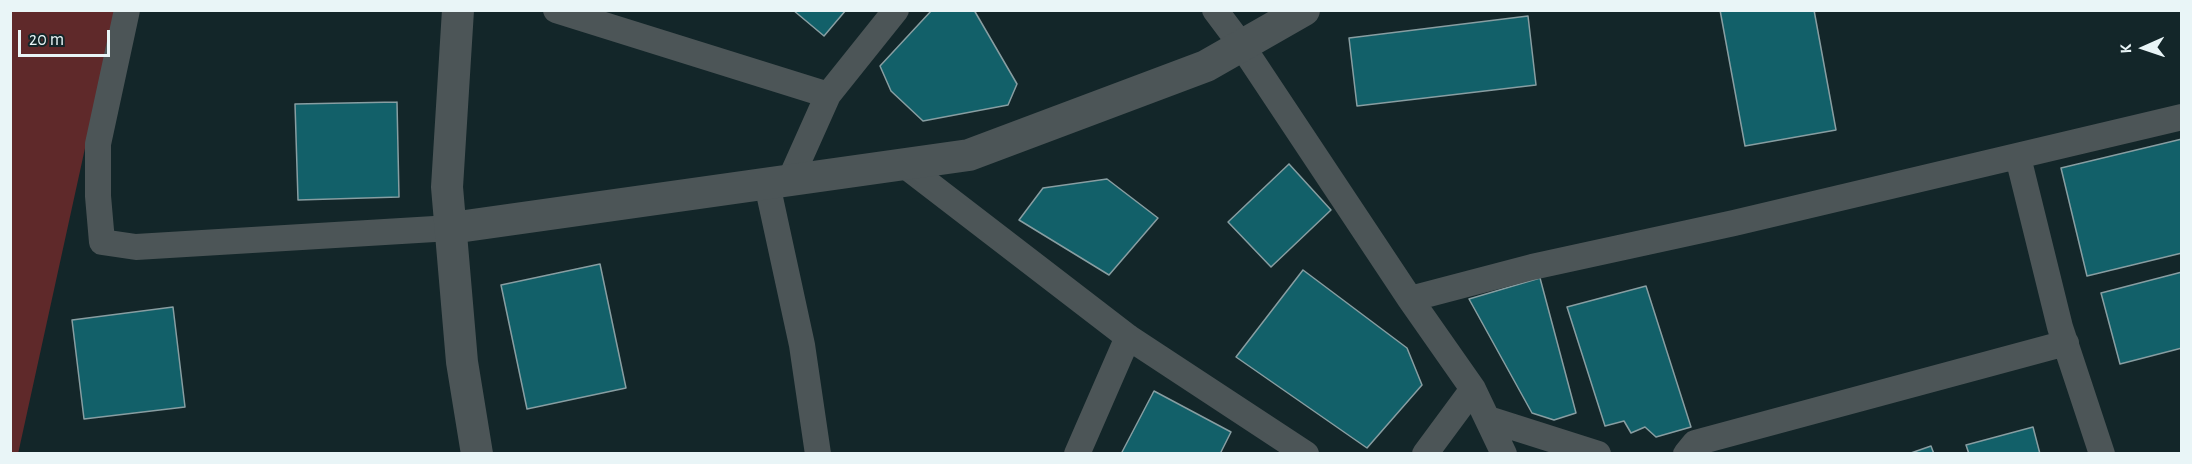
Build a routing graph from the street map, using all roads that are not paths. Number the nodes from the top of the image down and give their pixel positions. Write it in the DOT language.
graph roads {
  1 [pos="127,10"];
  2 [pos="458,10"];
  3 [pos="556,10"];
  4 [pos="896,10"];
  5 [pos="1215,10"];
  6 [pos="1304,10"];
  7 [pos="1242,46"];
  8 [pos="828,95"];
  9 [pos="2181,117"];
  10 [pos="2018,157"];
  11 [pos="903,164"];
  12 [pos="779,182"];
  13 [pos="451,228"];
  14 [pos="1410,300"];
  15 [pos="1128,337"];
  16 [pos="2066,343"];
  17 [pos="1473,389"];
  18 [pos="1488,419"];
  19 [pos="477,453"];
  20 [pos="818,453"];
  21 [pos="1077,453"];
  22 [pos="1306,453"];
  23 [pos="1425,453"];
  24 [pos="1504,453"];
  25 [pos="1598,453"];
  26 [pos="1686,453"];
  27 [pos="2102,453"];
  1 -- 13 [label="street"];
  2 -- 13 [label="street"];
  3 -- 8 [label="street"];
  4 -- 8 [label="street"];
  5 -- 7 [label="street"];
  6 -- 7 [label="street"];
  7 -- 11 [label="street"];
  7 -- 14 [label="street"];
  8 -- 12 [label="street"];
  9 -- 10 [label="street"];
  10 -- 14 [label="street"];
  10 -- 16 [label="street"];
  11 -- 12 [label="street"];
  11 -- 15 [label="street"];
  12 -- 13 [label="street"];
  12 -- 20 [label="street"];
  13 -- 19 [label="street"];
  14 -- 17 [label="street"];
  15 -- 21 [label="street"];
  15 -- 22 [label="street"];
  16 -- 26 [label="street"];
  16 -- 27 [label="street"];
  17 -- 18 [label="street"];
  17 -- 23 [label="street"];
  18 -- 24 [label="street"];
  18 -- 25 [label="street"];
}
